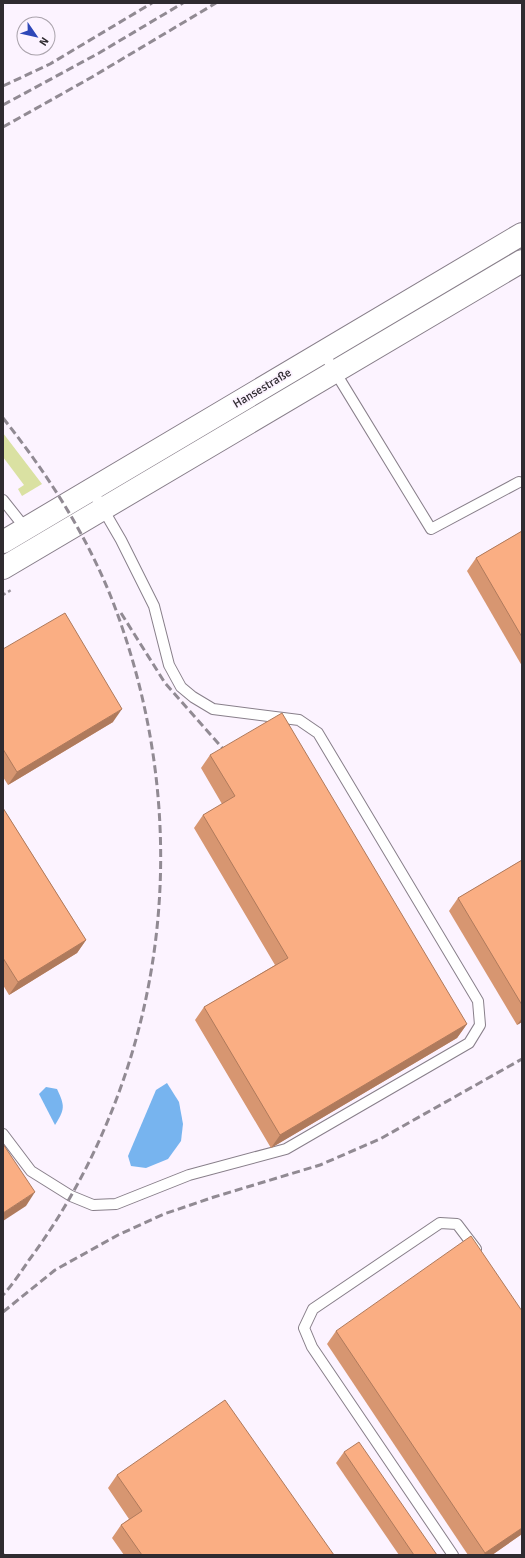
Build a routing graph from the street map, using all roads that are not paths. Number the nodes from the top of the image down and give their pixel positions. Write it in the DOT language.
graph roads {
  1 [pos="522,234"];
  2 [pos="522,261"];
  3 [pos="323,352"];
  4 [pos="336,371"];
  5 [pos="519,482"];
  6 [pos="3,500"];
  7 [pos="97,500"];
  8 [pos="26,529"];
  9 [pos="3,542"];
  10 [pos="3,568"];
  11 [pos="3,1134"];
  12 [pos="483,1258"];
  13 [pos="453,1555"];
  1 -- 3 [label="main road, Hansestraße"];
  2 -- 4 [label="main road, Hansestraße"];
  3 -- 4 [label="lane"];
  3 -- 7 [label="main road, Hansestraße"];
  4 -- 5 [label="lane"];
  4 -- 7 [label="main road, Hansestraße"];
  6 -- 8 [label="lane"];
  7 -- 8 [label="main road, Hansestraße"];
  7 -- 10 [label="main road, Hansestraße"];
  7 -- 11 [label="lane"];
  8 -- 9 [label="main road, Hansestraße"];
  12 -- 13 [label="lane"];
}
